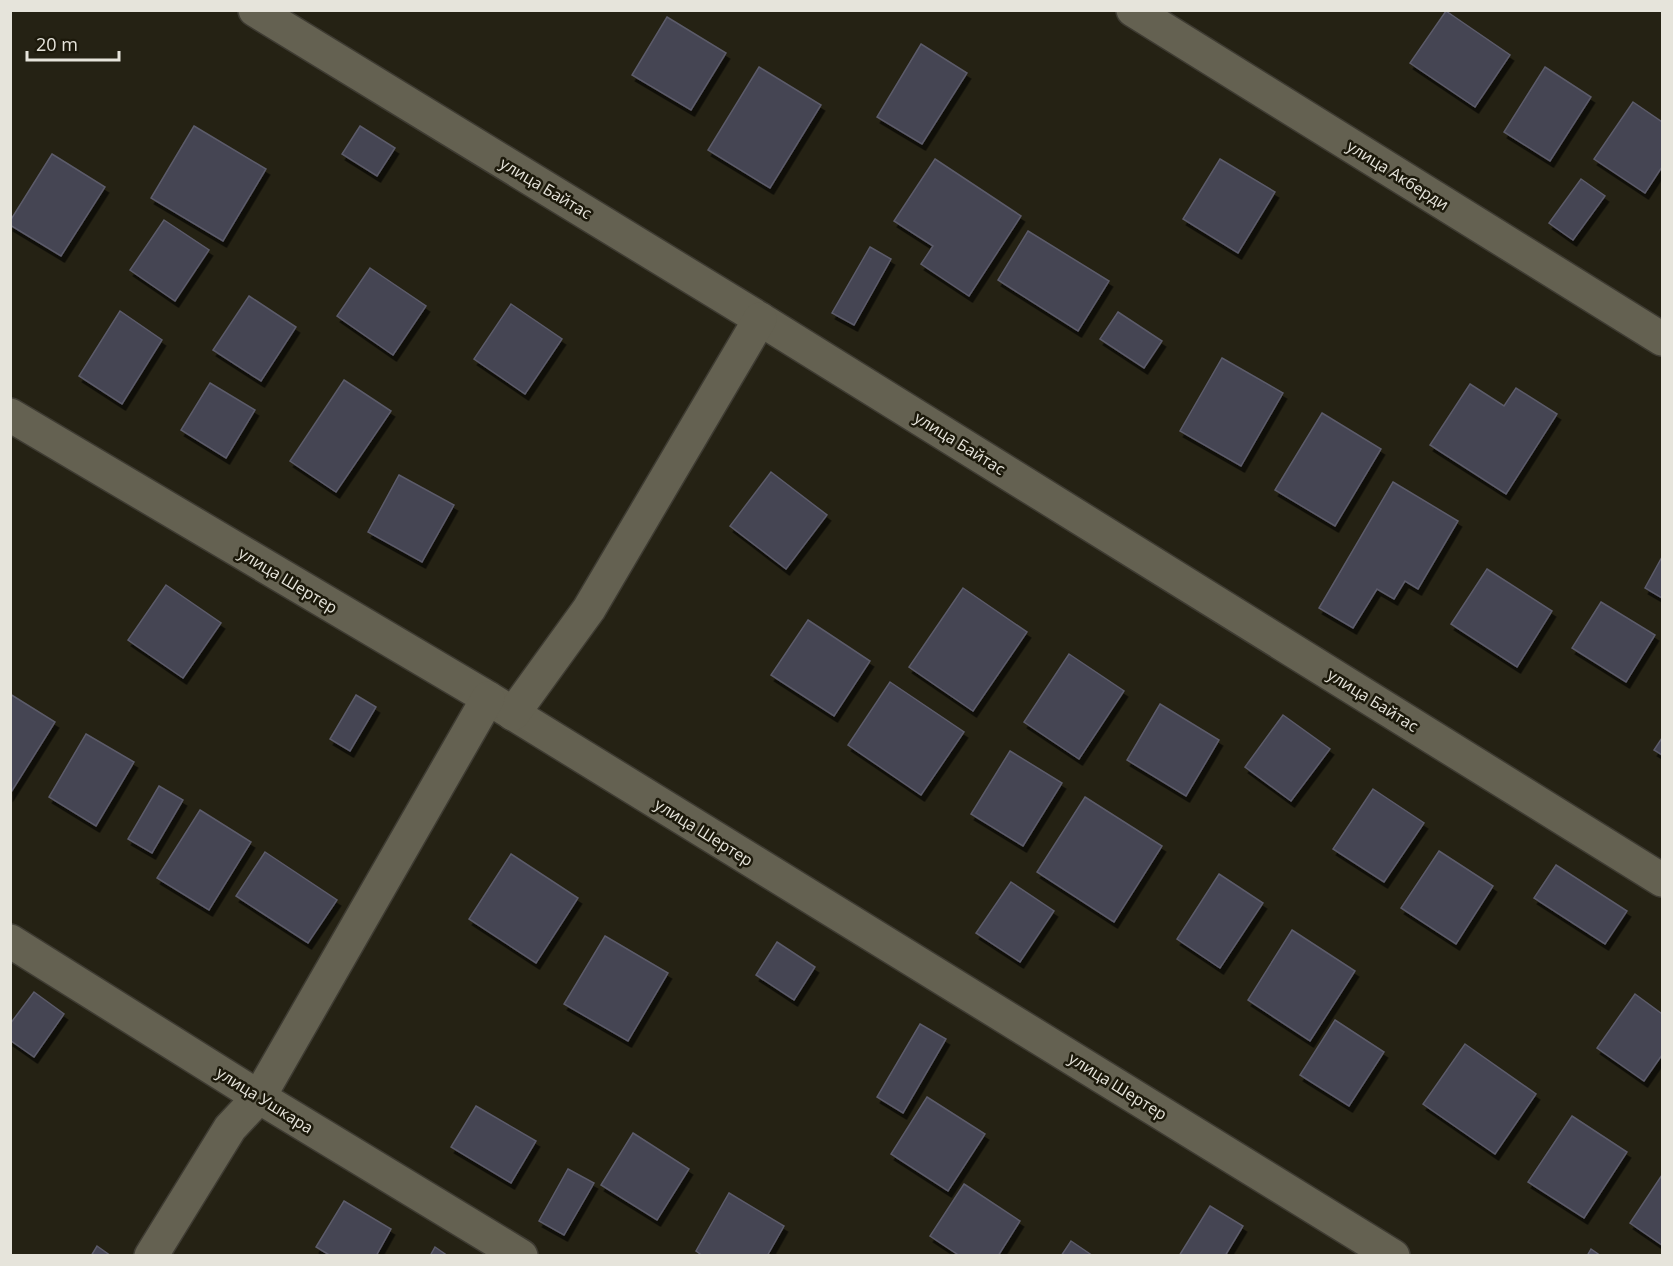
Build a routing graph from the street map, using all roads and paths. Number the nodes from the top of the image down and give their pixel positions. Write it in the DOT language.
graph roads {
  1 [pos="255,10"];
  2 [pos="1133,10"];
  3 [pos="760,319"];
  4 [pos="1662,339"];
  5 [pos="10,415"];
  6 [pos="500,706"];
  7 [pos="1662,880"];
  8 [pos="10,941"];
  9 [pos="259,1097"];
  10 [pos="152,1256"];
  11 [pos="521,1256"];
  12 [pos="1393,1256"];
  1 -- 3 [label="street, улица Байтас"];
  2 -- 4 [label="street, улица Акберди"];
  3 -- 6 [label="street"];
  3 -- 7 [label="street, улица Байтас"];
  5 -- 6 [label="street, улица Шертер"];
  6 -- 9 [label="street"];
  6 -- 12 [label="street, улица Шертер"];
  8 -- 9 [label="street, улица Ушкара"];
  9 -- 10 [label="street"];
  9 -- 11 [label="street, улица Ушкара"];
}
